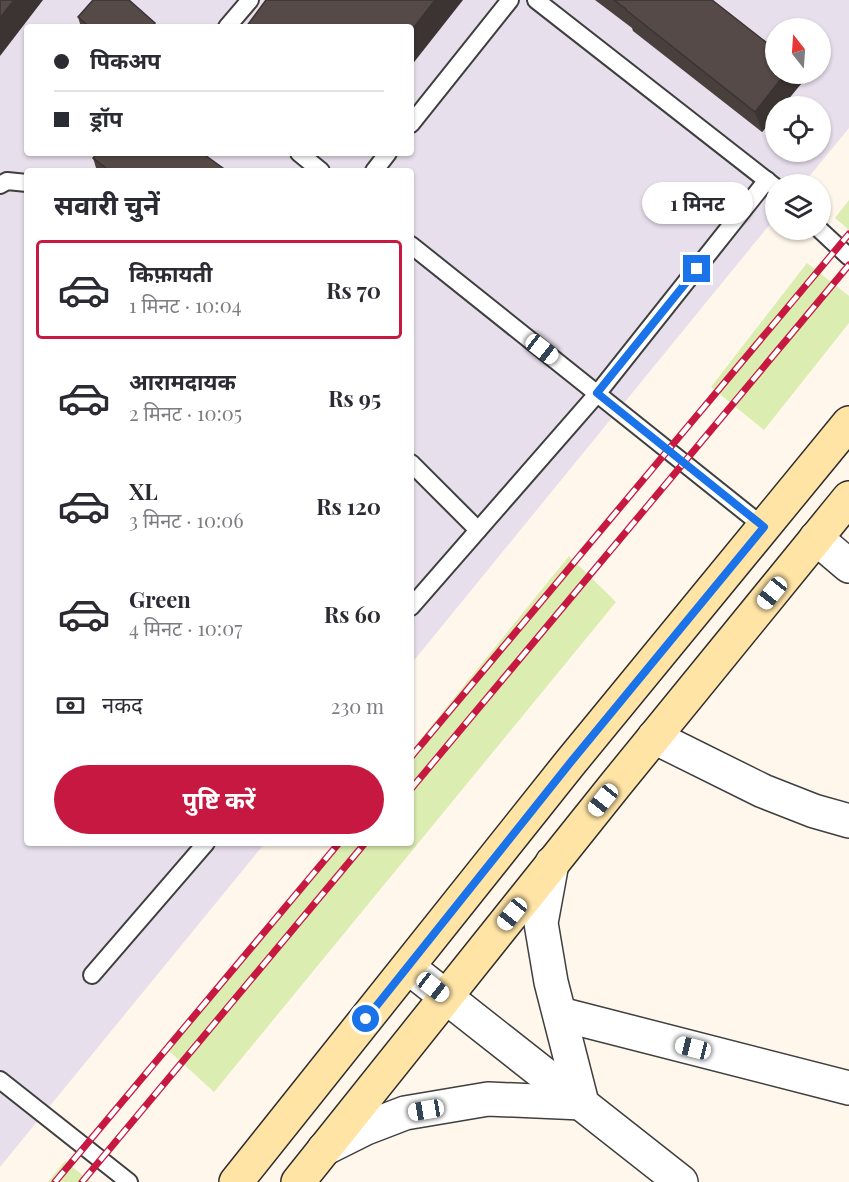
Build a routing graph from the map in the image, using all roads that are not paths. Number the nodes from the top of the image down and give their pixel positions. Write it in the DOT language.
graph roads {
  1 [pos="250,0"];
  2 [pos="510,0"];
  3 [pos="536,0"];
  4 [pos="230,24"];
  5 [pos="414,120"];
  6 [pos="304,156"];
  7 [pos="386,156"];
  8 [pos="318,168"];
  9 [pos="376,168"];
  10 [pos="765,179"];
  11 [pos="24,183"];
  12 [pos="0,185"];
  13 [pos="765,191"];
  14 [pos="831,240"];
  15 [pos="414,247"];
  16 [pos="849,257"];
  17 [pos="597,393"];
  18 [pos="849,423"];
  19 [pos="414,466"];
  20 [pos="849,498"];
  21 [pos="764,527"];
  22 [pos="478,530"];
  23 [pos="816,538"];
  24 [pos="849,566"];
  25 [pos="414,605"];
  26 [pos="654,737"];
  27 [pos="849,821"];
  28 [pos="203,846"];
  29 [pos="552,863"];
  30 [pos="408,967"];
  31 [pos="92,975"];
  32 [pos="446,997"];
  33 [pos="560,1014"];
  34 [pos="0,1080"];
  35 [pos="849,1088"];
  36 [pos="582,1104"];
  37 [pos="324,1149"];
  38 [pos="129,1182"];
  39 [pos="236,1182"];
  40 [pos="297,1182"];
  41 [pos="681,1182"];
  1 -- 4 [label="lane"];
  2 -- 5 [label="lane"];
  3 -- 10 [label="lane"];
  6 -- 8 [label="lane"];
  7 -- 9 [label="lane"];
  11 -- 12 [label="lane"];
  13 -- 17 [label="lane"];
  14 -- 16 [label="lane"];
  15 -- 17 [label="lane"];
  17 -- 21 [label="lane"];
  17 -- 22 [label="lane"];
  18 -- 21 [label="main road"];
  19 -- 22 [label="lane"];
  20 -- 23 [label="main road"];
  21 -- 30 [label="main road"];
  22 -- 25 [label="lane"];
  23 -- 24 [label="street"];
  23 -- 26 [label="main road"];
  26 -- 27 [label="street"];
  26 -- 29 [label="main road"];
  28 -- 31 [label="lane"];
  29 -- 32 [label="main road"];
  29 -- 33 [label="street"];
  30 -- 32 [label="street"];
  30 -- 39 [label="main road"];
  32 -- 36 [label="street"];
  32 -- 37 [label="main road"];
  33 -- 35 [label="street"];
  33 -- 36 [label="street"];
  34 -- 38 [label="lane"];
  36 -- 37 [label="street"];
  36 -- 41 [label="street"];
  37 -- 40 [label="main road"];
}
